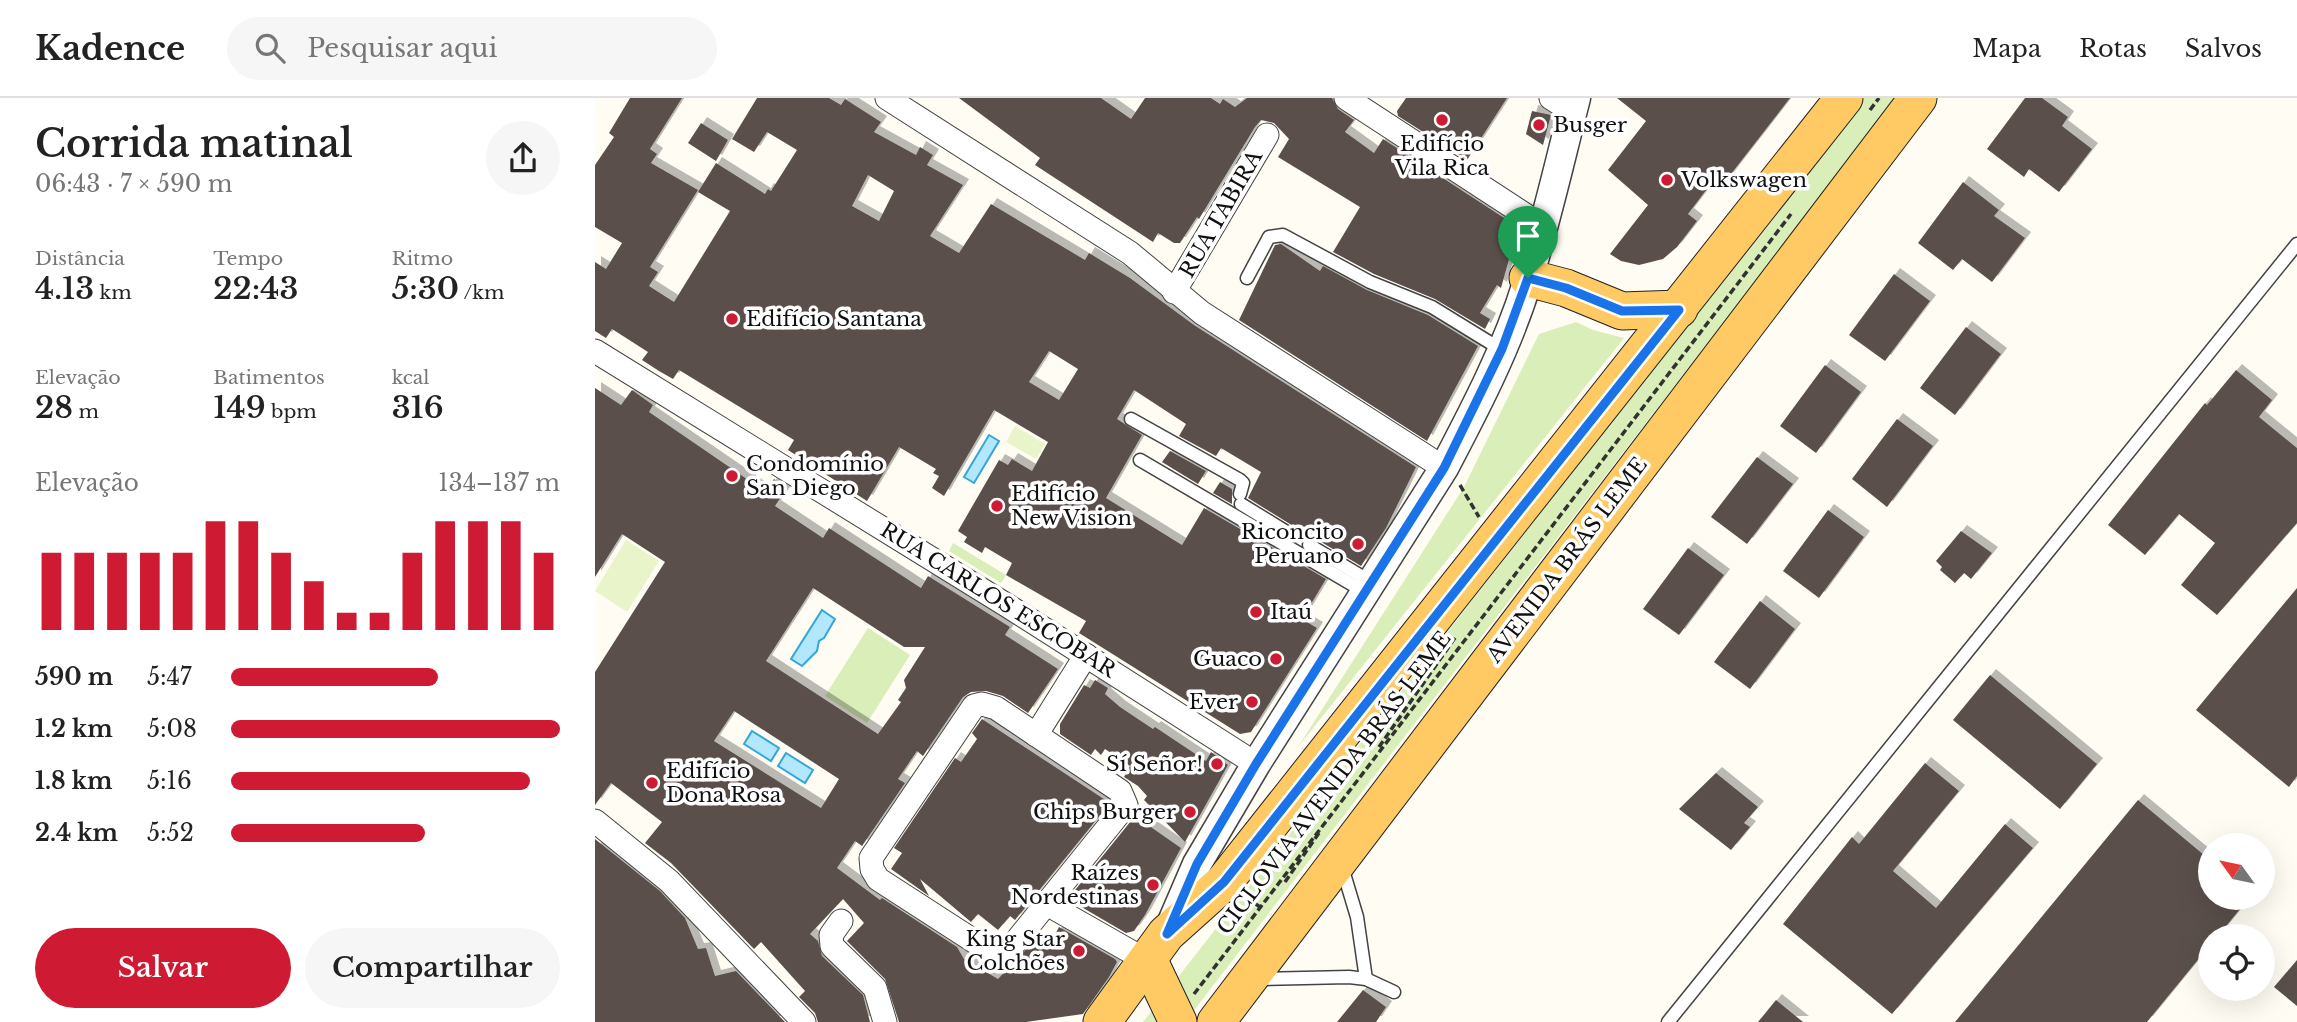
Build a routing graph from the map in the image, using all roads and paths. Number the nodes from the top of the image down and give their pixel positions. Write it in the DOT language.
graph roads {
  1 [pos="887,98"];
  2 [pos="1346,98"];
  3 [pos="1879,98"];
  4 [pos="1918,98"];
  5 [pos="1567,103"];
  6 [pos="1854,108"];
  7 [pos="1267,135"];
  8 [pos="1797,205"];
  9 [pos="1542,226"];
  10 [pos="2297,244"];
  11 [pos="1247,278"];
  12 [pos="1528,278"];
  13 [pos="1174,292"];
  14 [pos="1679,310"];
  15 [pos="1502,349"];
  16 [pos="595,351"];
  17 [pos="1131,419"];
  18 [pos="1140,460"];
  19 [pos="1444,468"];
  20 [pos="1293,536"];
  21 [pos="1309,545"];
  22 [pos="1369,587"];
  23 [pos="1458,634"];
  24 [pos="1086,655"];
  25 [pos="1036,735"];
  26 [pos="1256,764"];
  27 [pos="1349,791"];
  28 [pos="595,821"];
  29 [pos="1339,859"];
  30 [pos="1047,904"];
  31 [pos="841,921"];
  32 [pos="1154,951"];
  33 [pos="1248,979"];
  34 [pos="1366,979"];
  35 [pos="1394,992"];
  36 [pos="1192,1015"];
  37 [pos="804,1022"];
  38 [pos="885,1022"];
  39 [pos="1102,1022"];
  40 [pos="1668,1022"];
  1 -- 13 [label="street"];
  2 -- 9 [label="street"];
  3 -- 6 [label="path"];
  4 -- 29 [label="main road, AVENIDA BRÁS LEME"];
  5 -- 9 [label="street"];
  6 -- 14 [label="main road"];
  7 -- 13 [label="street, RUA TABIRA"];
  8 -- 27 [label="path, CICLOVIA AVENIDA BRÁS LEME"];
  9 -- 12 [label="street"];
  10 -- 40 [label="lane"];
  11 -- 15 [label="lane"];
  12 -- 14 [label="main road"];
  12 -- 15 [label="street"];
  13 -- 19 [label="street"];
  14 -- 32 [label="main road"];
  15 -- 19 [label="street"];
  16 -- 24 [label="street, RUA CARLOS ESCOBAR"];
  17 -- 20 [label="lane"];
  18 -- 22 [label="lane"];
  19 -- 22 [label="street"];
  21 -- 22 [label="lane"];
  22 -- 26 [label="street"];
  23 -- 27 [label="path"];
  24 -- 25 [label="street"];
  24 -- 26 [label="street, RUA CARLOS ESCOBAR"];
  25 -- 30 [label="street"];
  25 -- 30 [label="street"];
  26 -- 32 [label="street"];
  27 -- 36 [label="path, CICLOVIA AVENIDA BRÁS LEME"];
  27 -- 36 [label="path"];
  28 -- 37 [label="street"];
  29 -- 33 [label="main road, AVENIDA BRÁS LEME"];
  29 -- 34 [label="lane"];
  30 -- 32 [label="street"];
  31 -- 38 [label="street"];
  32 -- 36 [label="main road"];
  32 -- 39 [label="main road"];
  33 -- 34 [label="lane"];
  33 -- 36 [label="main road, AVENIDA BRÁS LEME"];
  34 -- 35 [label="lane"];
}
